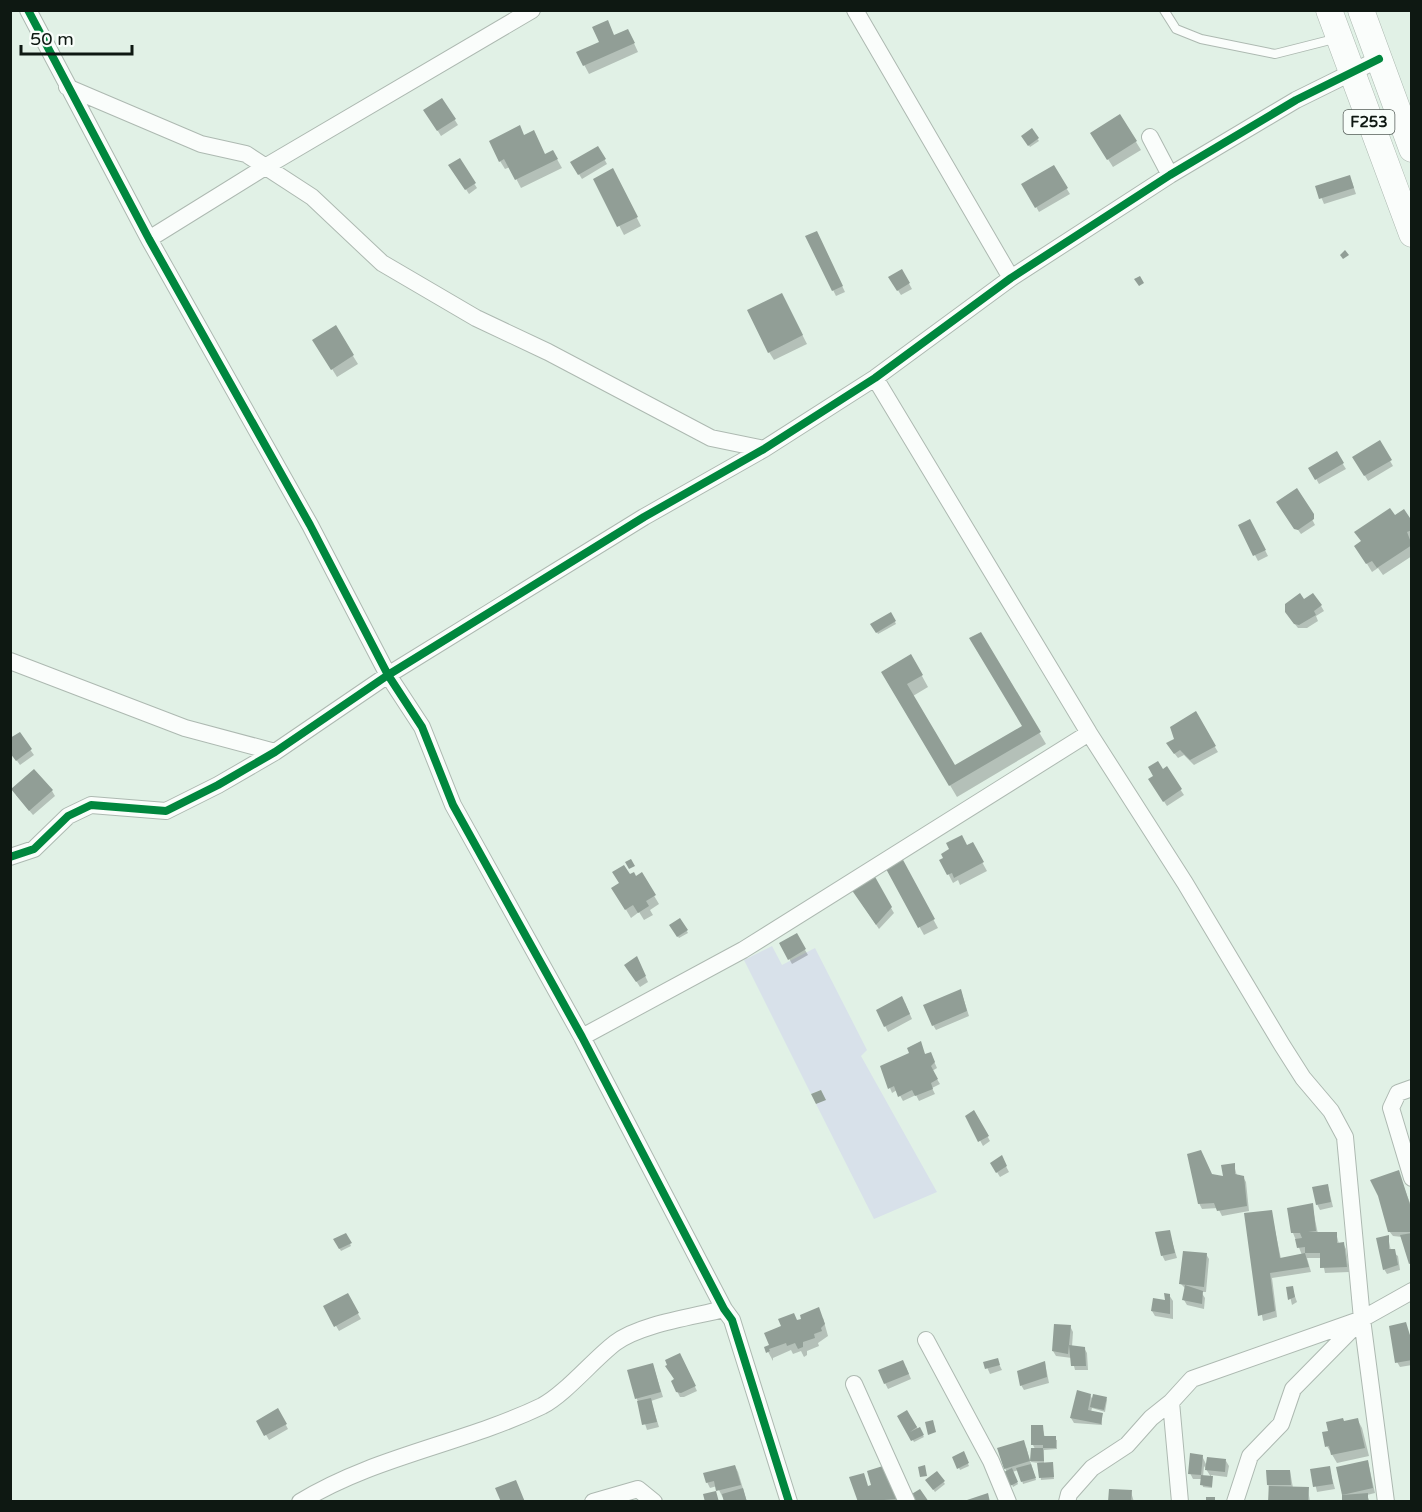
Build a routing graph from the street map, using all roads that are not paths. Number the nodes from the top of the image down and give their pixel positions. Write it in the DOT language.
graph roads {
  1 [pos="28,10"];
  2 [pos="532,10"];
  3 [pos="855,10"];
  4 [pos="1164,10"];
  5 [pos="1329,10"];
  6 [pos="1361,10"];
  7 [pos="1338,38"];
  8 [pos="1378,59"];
  9 [pos="1351,73"];
  10 [pos="67,87"];
  11 [pos="1150,137"];
  12 [pos="1411,147"];
  13 [pos="265,167"];
  14 [pos="1170,176"];
  15 [pos="1412,234"];
  16 [pos="149,239"];
  17 [pos="1011,278"];
  18 [pos="875,378"];
  19 [pos="764,449"];
  20 [pos="10,661"];
  21 [pos="388,675"];
  22 [pos="1089,733"];
  23 [pos="275,752"];
  24 [pos="10,857"];
  25 [pos="582,1037"];
  26 [pos="1412,1088"];
  27 [pos="1412,1179"];
  28 [pos="1412,1291"];
  29 [pos="724,1309"];
  30 [pos="1362,1319"];
  31 [pos="926,1340"];
  32 [pos="854,1384"];
  33 [pos="1171,1402"];
  34 [pos="300,1502"];
  35 [pos="593,1502"];
  36 [pos="654,1502"];
  37 [pos="789,1502"];
  38 [pos="907,1502"];
  39 [pos="1008,1502"];
  40 [pos="1068,1502"];
  41 [pos="1180,1502"];
  42 [pos="1235,1502"];
  43 [pos="1386,1502"];
  1 -- 10 [label="street"];
  2 -- 13 [label="street"];
  3 -- 17 [label="street"];
  4 -- 7 [label="lane"];
  5 -- 7 [label="main road, F253"];
  6 -- 8 [label="main road, F253"];
  7 -- 9 [label="main road, F253"];
  8 -- 9 [label="street"];
  8 -- 12 [label="main road, F253"];
  9 -- 14 [label="street"];
  9 -- 15 [label="main road, F253"];
  10 -- 13 [label="street"];
  10 -- 16 [label="street"];
  11 -- 14 [label="street"];
  13 -- 16 [label="street"];
  13 -- 19 [label="street"];
  14 -- 17 [label="street"];
  16 -- 21 [label="street"];
  17 -- 18 [label="street"];
  18 -- 19 [label="street"];
  18 -- 22 [label="street"];
  19 -- 21 [label="street"];
  20 -- 23 [label="street"];
  21 -- 23 [label="street"];
  21 -- 25 [label="street"];
  22 -- 25 [label="street"];
  22 -- 30 [label="street"];
  23 -- 24 [label="street"];
  25 -- 29 [label="street"];
  26 -- 27 [label="street"];
  28 -- 30 [label="street"];
  29 -- 34 [label="street"];
  29 -- 37 [label="street"];
  30 -- 33 [label="street"];
  30 -- 42 [label="street"];
  30 -- 43 [label="street"];
  31 -- 39 [label="street"];
  32 -- 38 [label="street"];
  33 -- 40 [label="street"];
  33 -- 41 [label="street"];
  35 -- 36 [label="street"];
}
